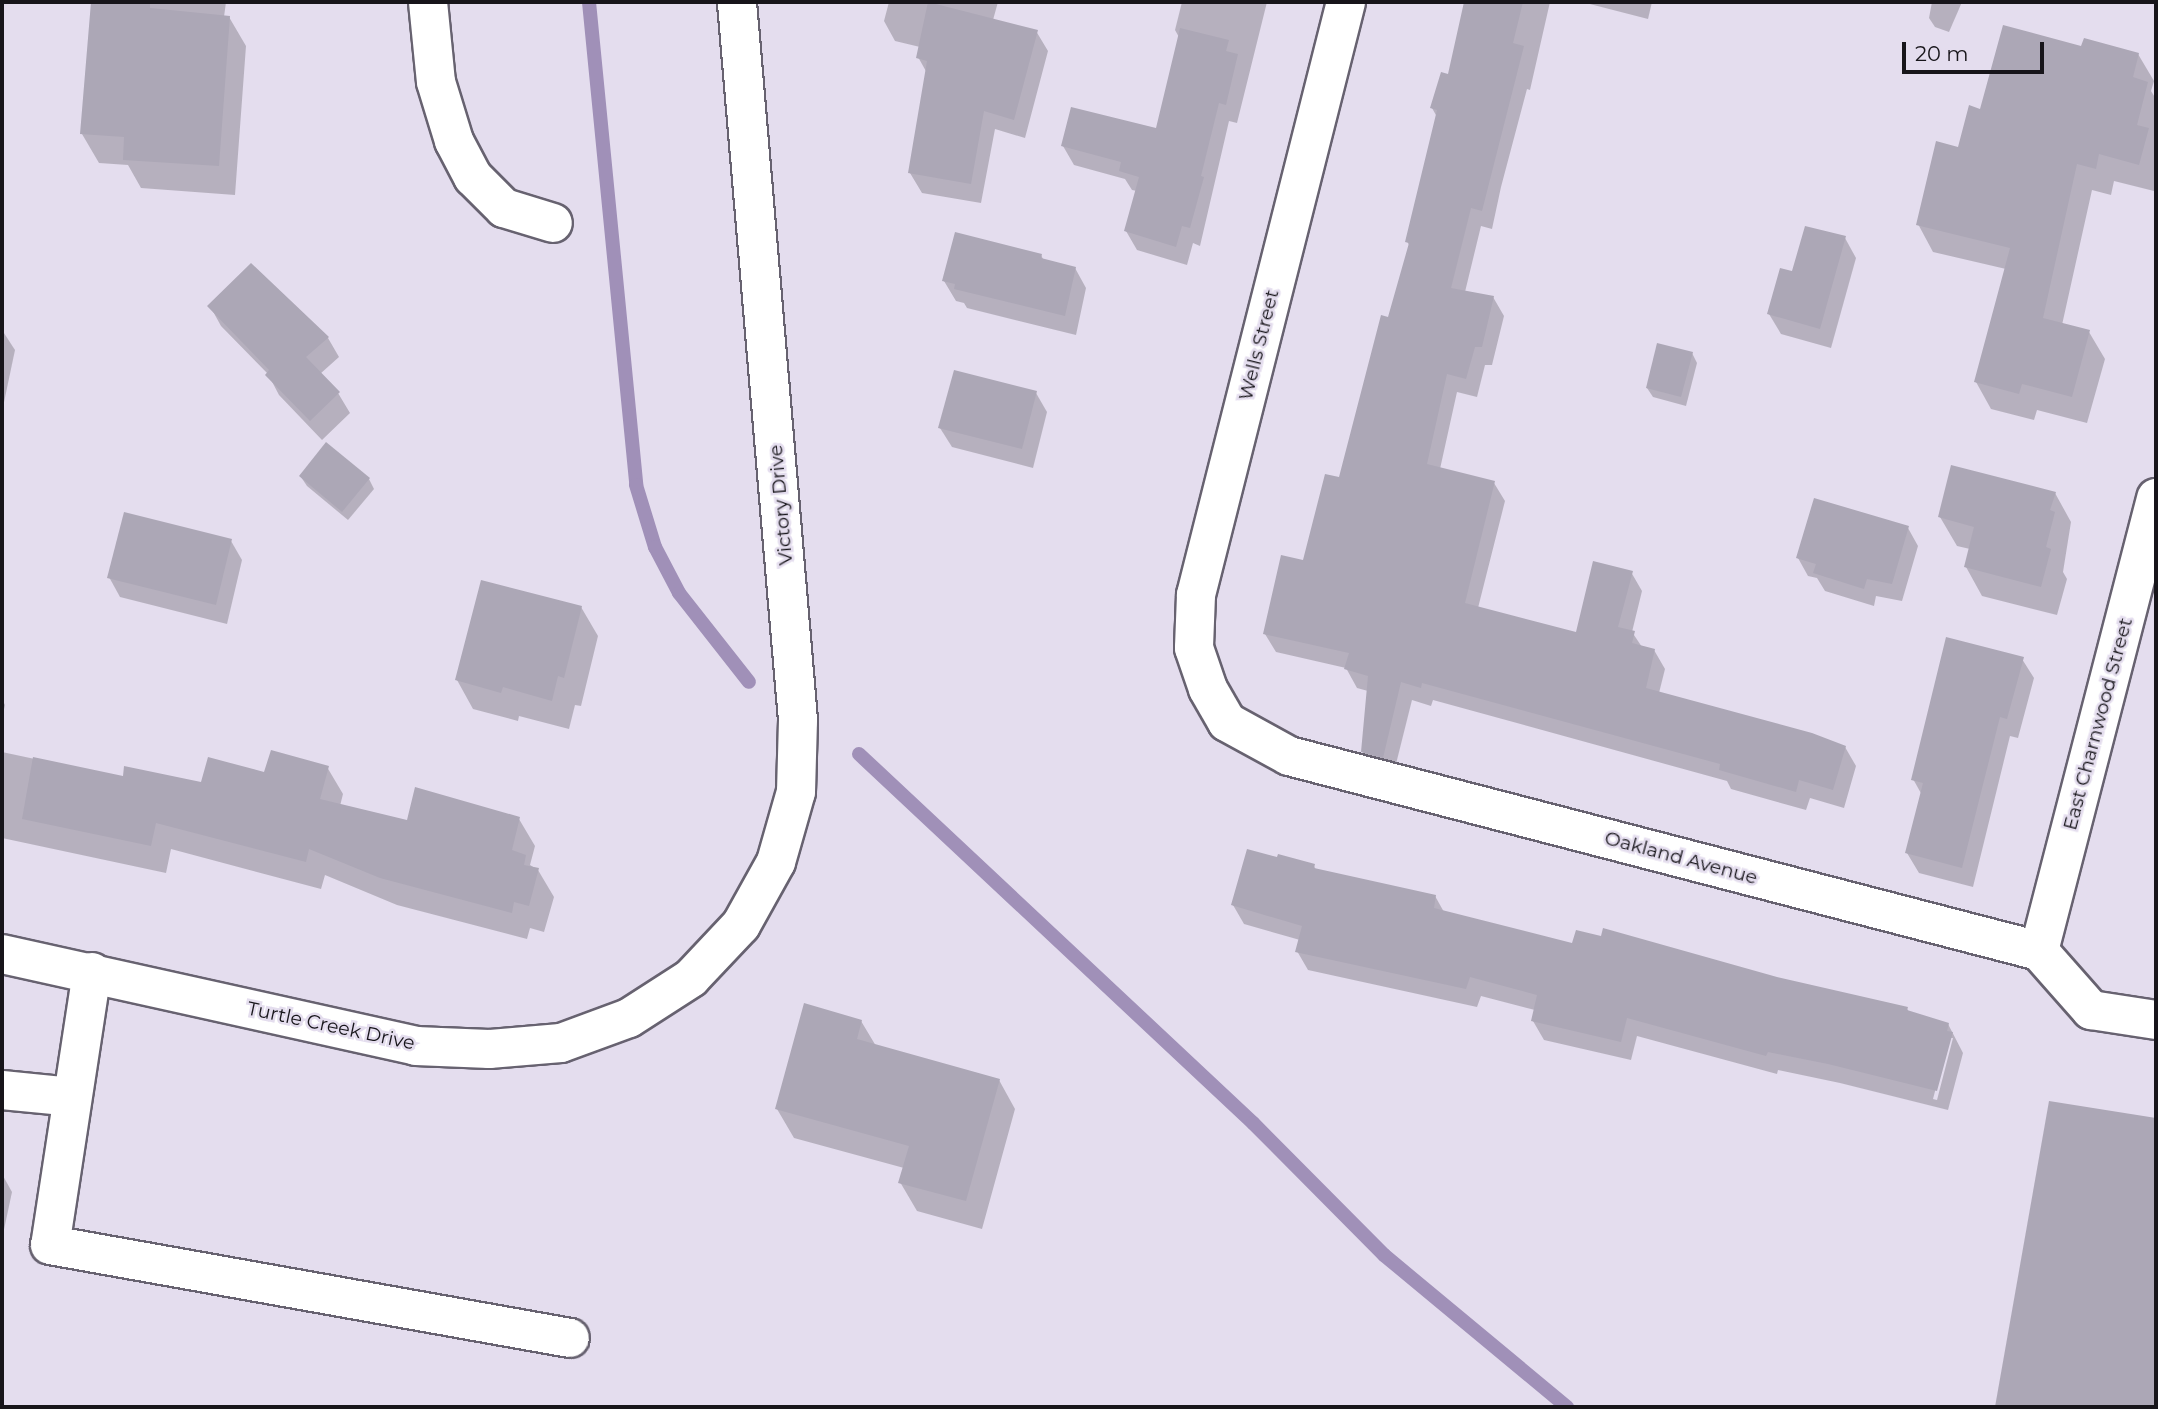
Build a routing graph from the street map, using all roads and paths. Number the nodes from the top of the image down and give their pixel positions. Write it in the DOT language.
graph roads {
  1 [pos="428,2"];
  2 [pos="737,2"];
  3 [pos="1346,2"];
  4 [pos="553,223"];
  5 [pos="2156,498"];
  6 [pos="1208,689"];
  7 [pos="2039,951"];
  8 [pos="2,954"];
  9 [pos="92,972"];
  10 [pos="691,978"];
  11 [pos="2156,1020"];
  12 [pos="2,1090"];
  13 [pos="72,1097"];
  14 [pos="570,1338"];
  1 -- 4 [label="street"];
  2 -- 10 [label="street, Victory Drive"];
  3 -- 6 [label="street, Wells Street"];
  5 -- 7 [label="street, East Charnwood Street"];
  6 -- 7 [label="street, Oakland Avenue"];
  7 -- 11 [label="street"];
  8 -- 9 [label="street, Turtle Creek Drive"];
  9 -- 10 [label="street, Turtle Creek Drive"];
  9 -- 13 [label="street"];
  12 -- 13 [label="street"];
  13 -- 14 [label="street"];
}
